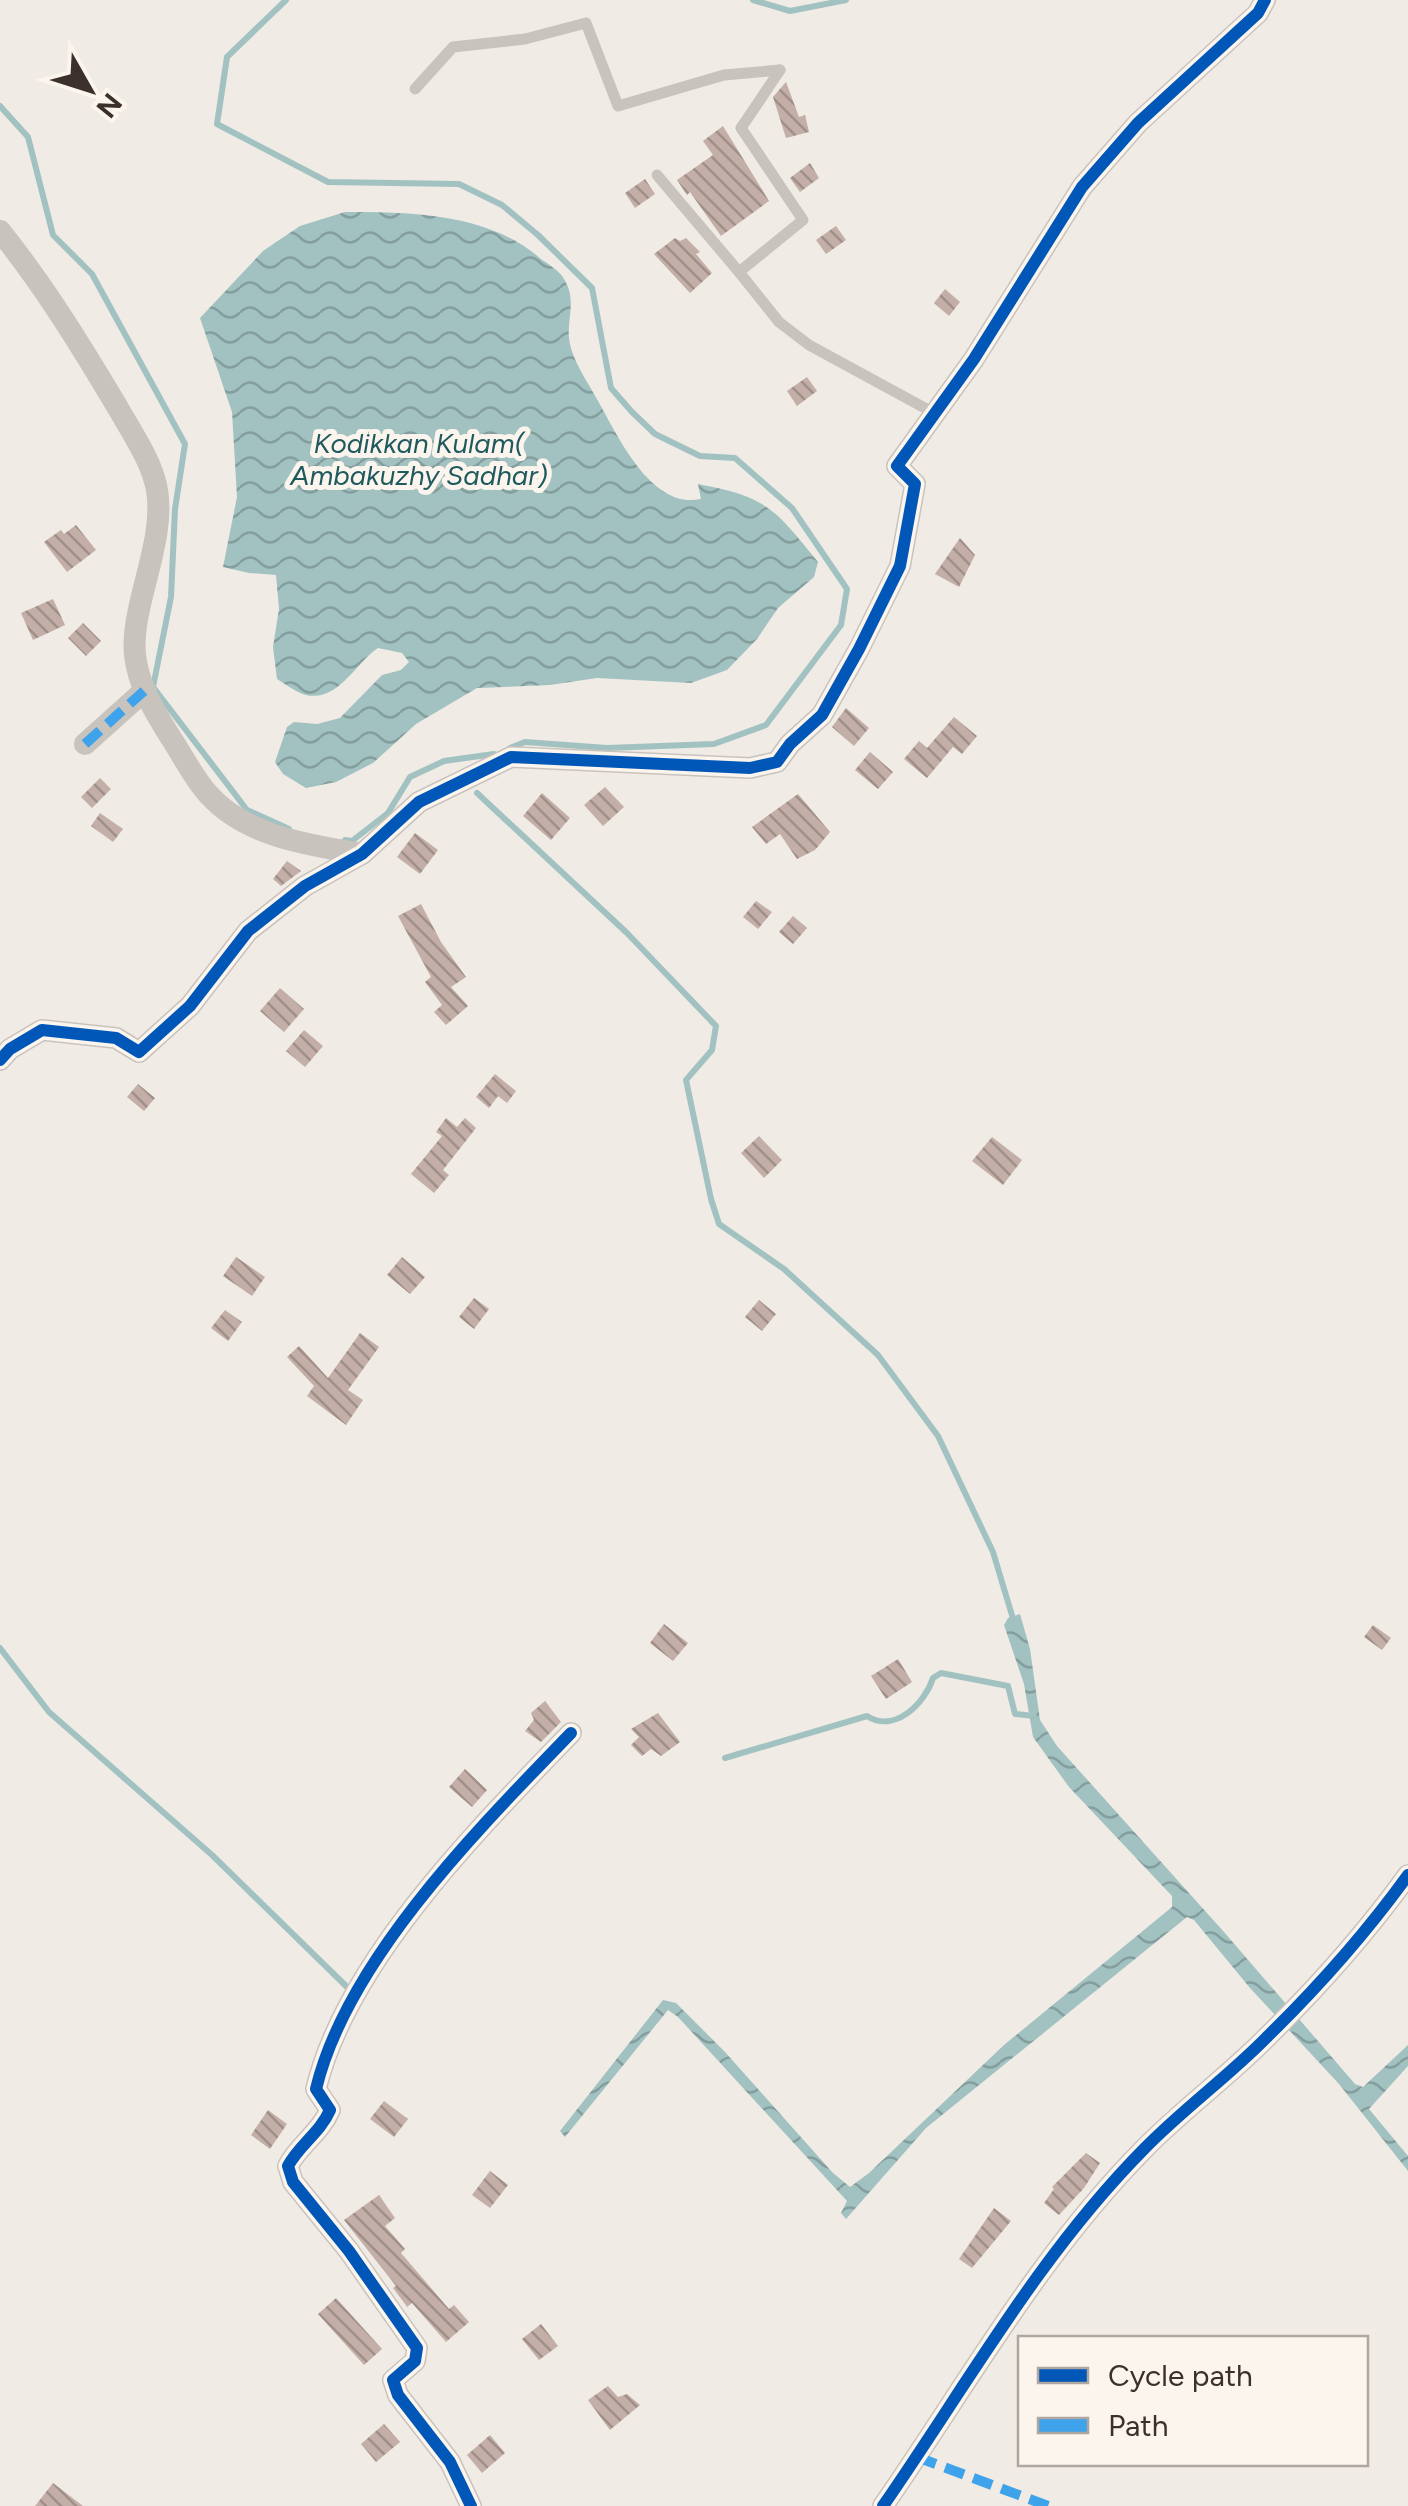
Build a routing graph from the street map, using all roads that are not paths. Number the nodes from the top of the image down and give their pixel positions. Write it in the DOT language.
graph roads {
  1 [pos="1265,0"];
  2 [pos="415,90"];
  3 [pos="657,175"];
  4 [pos="0,231"];
  5 [pos="739,272"];
  6 [pos="934,413"];
  7 [pos="144,691"];
  8 [pos="85,744"];
  9 [pos="362,854"];
  10 [pos="0,1060"];
  11 [pos="571,1733"];
  12 [pos="1408,1875"];
  13 [pos="471,2506"];
  14 [pos="884,2506"];
  1 -- 6 [label="street"];
  2 -- 5 [label="lane"];
  3 -- 5 [label="lane"];
  4 -- 7 [label="street"];
  5 -- 6 [label="lane"];
  6 -- 9 [label="street"];
  7 -- 8 [label="street"];
  7 -- 9 [label="street"];
  9 -- 10 [label="street"];
  11 -- 13 [label="street"];
  12 -- 14 [label="street"];
}
